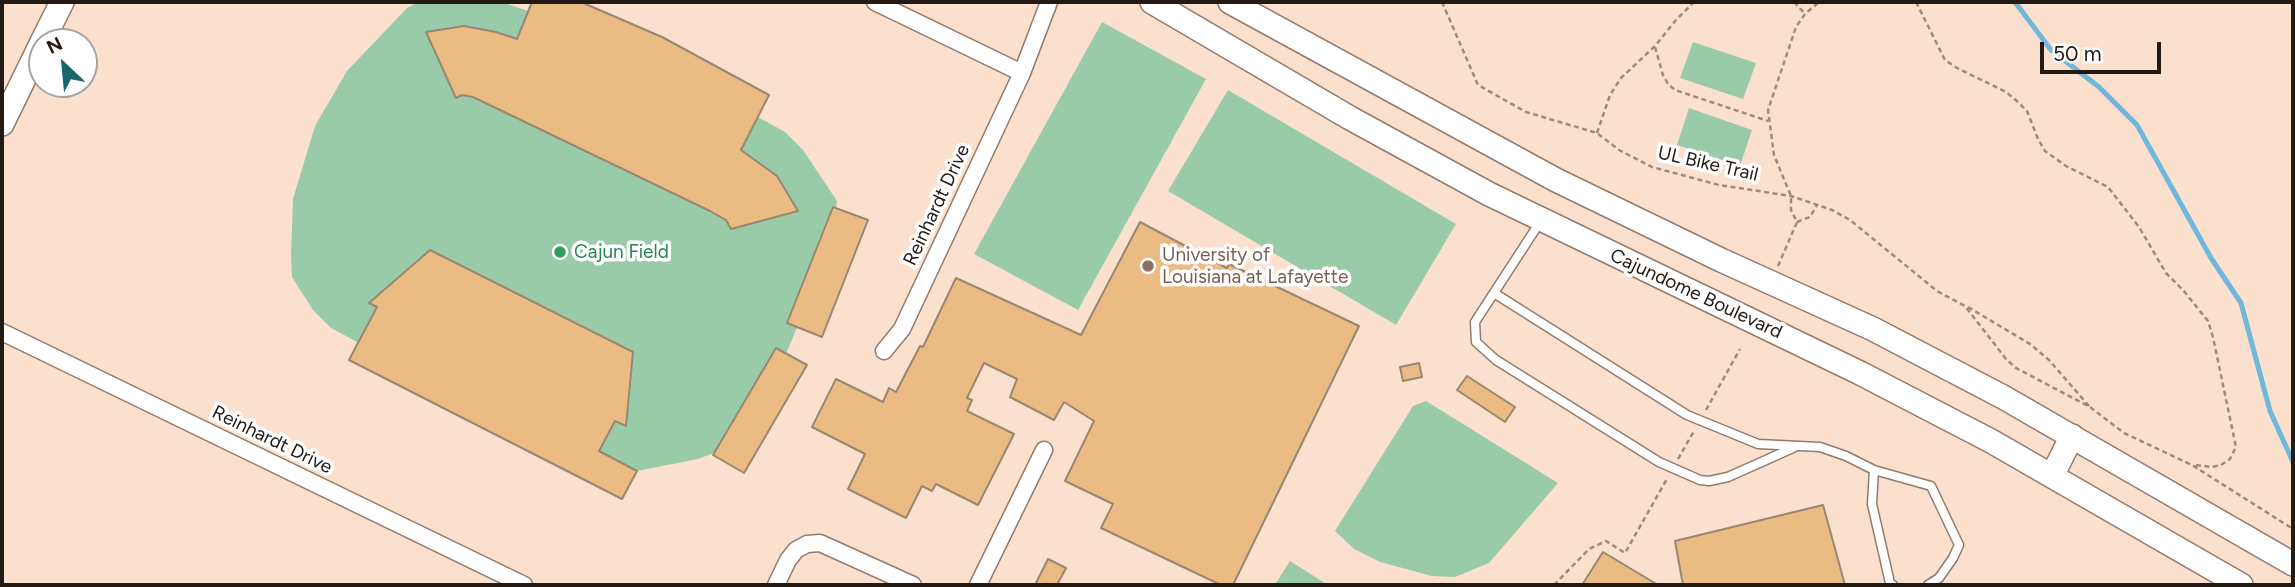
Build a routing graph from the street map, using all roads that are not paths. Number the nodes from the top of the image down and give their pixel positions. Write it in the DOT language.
graph roads {
  1 [pos="62,2"];
  2 [pos="875,2"];
  3 [pos="1049,2"];
  4 [pos="1152,2"];
  5 [pos="1230,2"];
  6 [pos="49,28"];
  7 [pos="28,71"];
  8 [pos="1022,72"];
  9 [pos="2,124"];
  10 [pos="1541,220"];
  11 [pos="1494,293"];
  12 [pos="2,332"];
  13 [pos="884,351"];
  14 [pos="2072,436"];
  15 [pos="1797,446"];
  16 [pos="1044,450"];
  17 [pos="1874,470"];
  18 [pos="2052,476"];
  19 [pos="2293,564"];
  20 [pos="524,585"];
  21 [pos="776,585"];
  22 [pos="912,585"];
  23 [pos="978,585"];
  24 [pos="1893,585"];
  25 [pos="1928,585"];
  26 [pos="2241,585"];
  1 -- 6 [label="street"];
  2 -- 8 [label="street"];
  3 -- 8 [label="street, Reinhardt Drive"];
  4 -- 10 [label="street, Cajundome Boulevard"];
  5 -- 14 [label="street"];
  7 -- 9 [label="street"];
  8 -- 13 [label="street, Reinhardt Drive"];
  10 -- 11 [label="lane"];
  10 -- 18 [label="street, Cajundome Boulevard"];
  11 -- 15 [label="lane"];
  11 -- 15 [label="lane"];
  12 -- 20 [label="street, Reinhardt Drive"];
  14 -- 18 [label="street"];
  14 -- 19 [label="street"];
  15 -- 17 [label="lane"];
  16 -- 23 [label="street"];
  17 -- 24 [label="lane"];
  17 -- 25 [label="lane"];
  18 -- 26 [label="street, Cajundome Boulevard"];
  21 -- 22 [label="street"];
}
